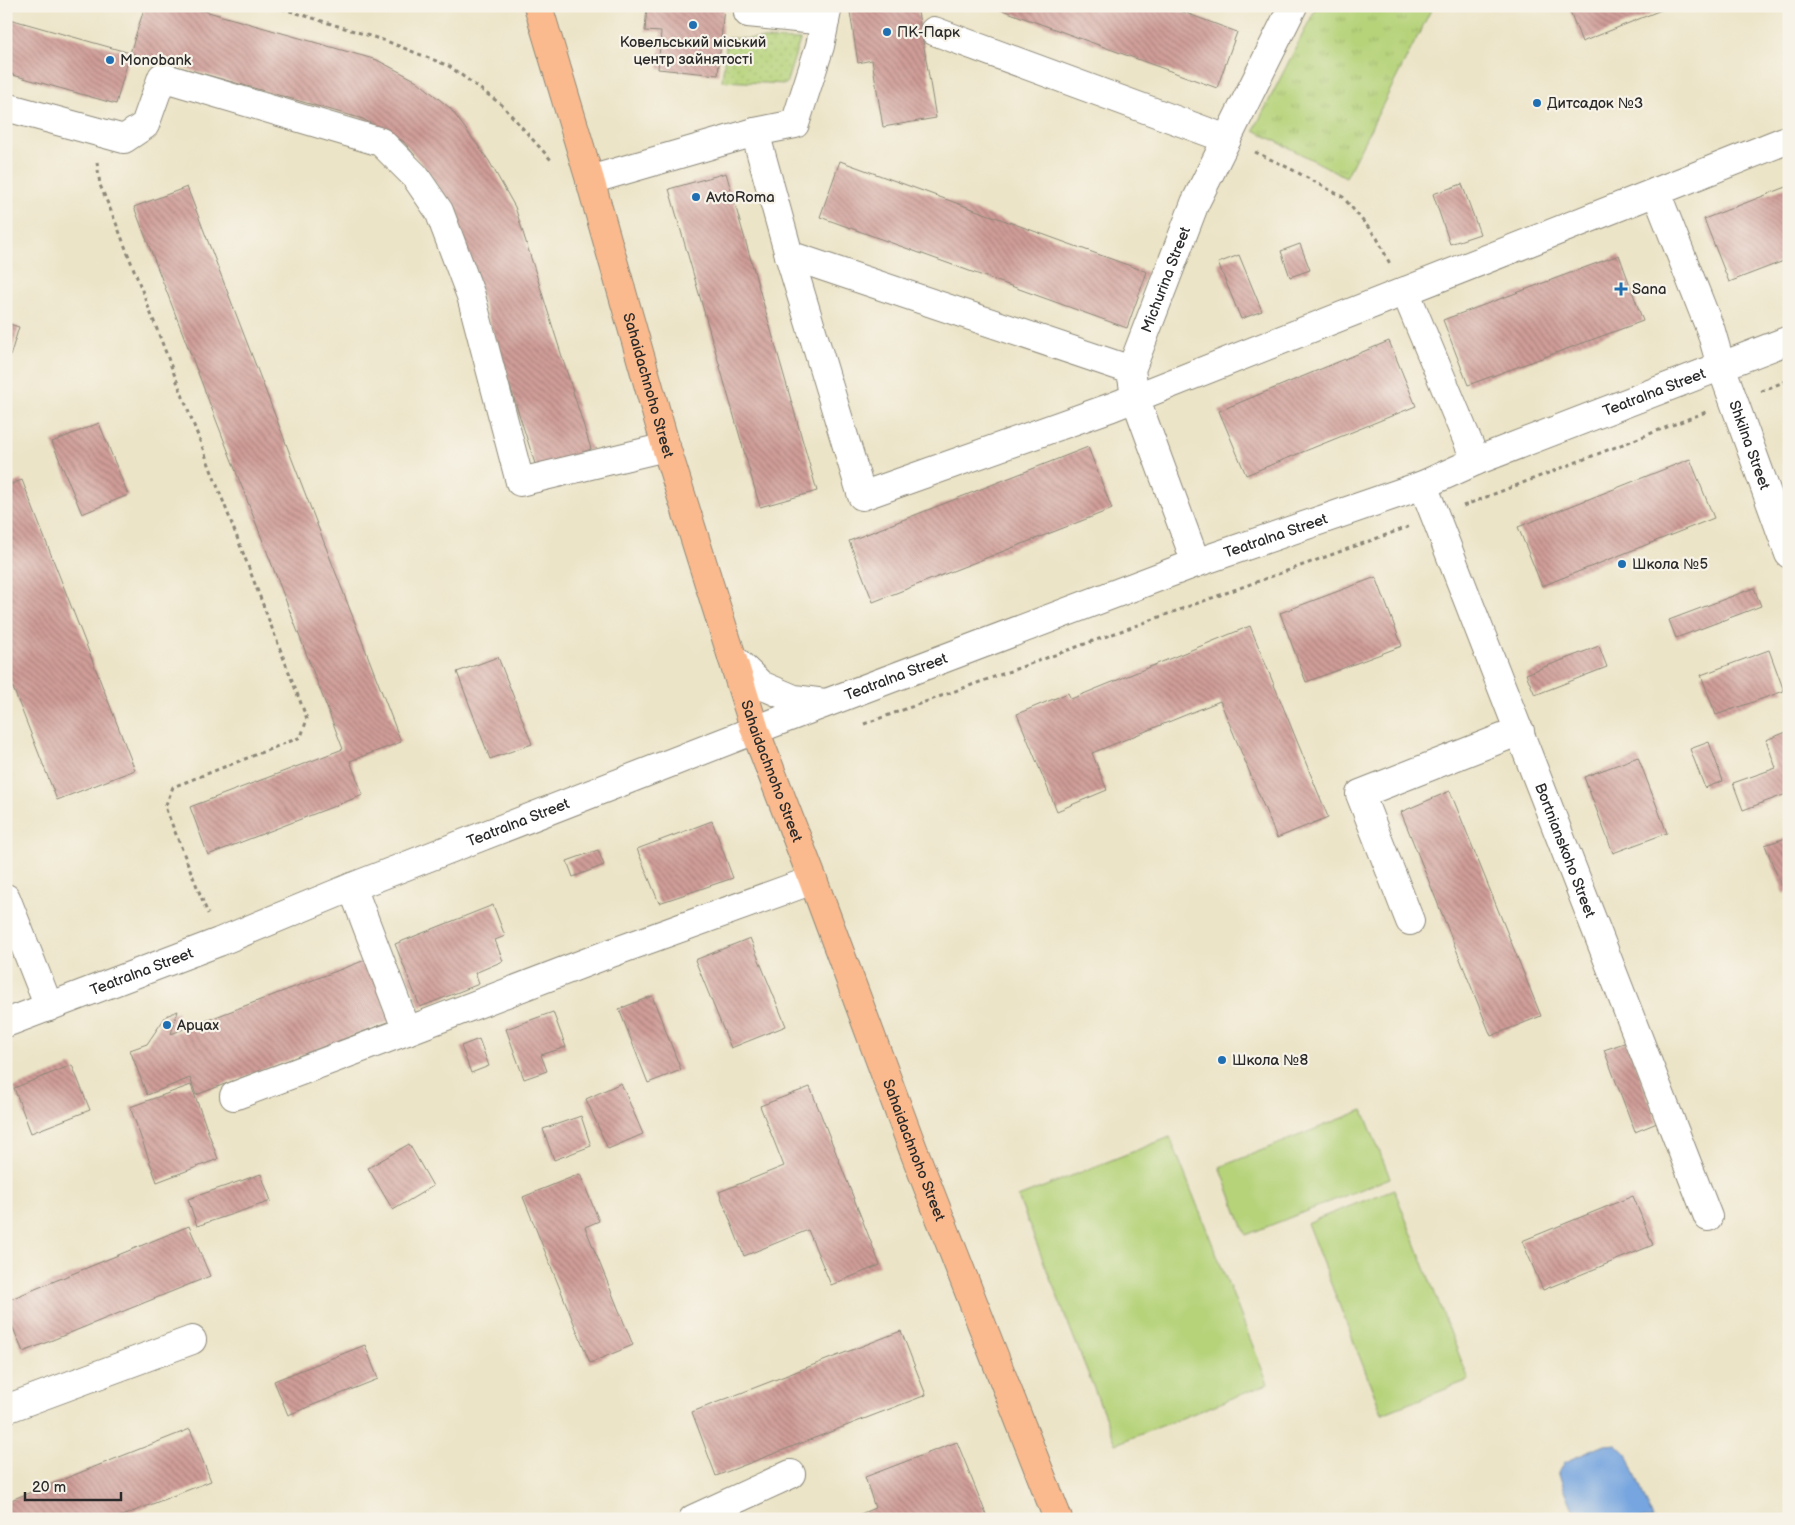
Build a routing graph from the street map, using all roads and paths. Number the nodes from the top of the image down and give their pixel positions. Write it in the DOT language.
graph roads {
  1 [pos="538,6"];
  2 [pos="1293,6"];
  3 [pos="748,13"];
  4 [pos="826,13"];
  5 [pos="934,31"];
  6 [pos="6,107"];
  7 [pos="755,132"];
  8 [pos="105,134"];
  9 [pos="1227,139"];
  10 [pos="1789,139"];
  11 [pos="590,180"];
  12 [pos="1656,192"];
  13 [pos="789,255"];
  14 [pos="1405,291"];
  15 [pos="1789,340"];
  16 [pos="1721,366"];
  17 [pos="1131,370"];
  18 [pos="1789,380"];
  19 [pos="1136,397"];
  20 [pos="1734,401"];
  21 [pos="666,447"];
  22 [pos="1476,461"];
  23 [pos="1423,485"];
  24 [pos="1436,516"];
  25 [pos="1789,554"];
  26 [pos="1196,563"];
  27 [pos="732,657"];
  28 [pos="826,703"];
  29 [pos="862,725"];
  30 [pos="755,730"];
  31 [pos="1520,731"];
  32 [pos="813,880"];
  33 [pos="352,887"];
  34 [pos="6,898"];
  35 [pos="1410,921"];
  36 [pos="219,942"];
  37 [pos="49,1007"];
  38 [pos="6,1023"];
  39 [pos="407,1031"];
  40 [pos="234,1096"];
  41 [pos="1708,1216"];
  42 [pos="192,1340"];
  43 [pos="6,1409"];
  44 [pos="791,1474"];
  45 [pos="693,1519"];
  46 [pos="1058,1519"];
  1 -- 11 [label="main road, Sahaidachnoho Street"];
  2 -- 9 [label="street, Michurina Street"];
  3 -- 4 [label="street"];
  4 -- 7 [label="street"];
  5 -- 9 [label="street"];
  6 -- 8 [label="street"];
  7 -- 11 [label="street"];
  7 -- 13 [label="street"];
  8 -- 21 [label="street"];
  8 -- 36 [label="path"];
  9 -- 14 [label="path"];
  9 -- 17 [label="street, Michurina Street"];
  10 -- 12 [label="street"];
  11 -- 21 [label="main road, Sahaidachnoho Street"];
  12 -- 14 [label="street"];
  12 -- 16 [label="street, Shkilna Street"];
  13 -- 17 [label="street"];
  13 -- 19 [label="street"];
  14 -- 19 [label="street"];
  14 -- 22 [label="street"];
  15 -- 16 [label="street, Teatralna Street"];
  16 -- 20 [label="street, Shkilna Street"];
  16 -- 22 [label="street, Teatralna Street"];
  17 -- 19 [label="street"];
  18 -- 20 [label="path"];
  19 -- 26 [label="street"];
  20 -- 24 [label="path"];
  20 -- 25 [label="street, Shkilna Street"];
  21 -- 27 [label="main road, Sahaidachnoho Street"];
  22 -- 23 [label="street, Teatralna Street"];
  23 -- 24 [label="street, Bortnianskoho Street"];
  23 -- 26 [label="street, Teatralna Street"];
  24 -- 29 [label="path"];
  24 -- 31 [label="street, Bortnianskoho Street"];
  26 -- 28 [label="street, Teatralna Street"];
  27 -- 28 [label="street"];
  27 -- 30 [label="main road, Sahaidachnoho Street"];
  28 -- 30 [label="street, Teatralna Street"];
  30 -- 32 [label="main road, Sahaidachnoho Street"];
  30 -- 33 [label="street, Teatralna Street"];
  31 -- 35 [label="street"];
  31 -- 41 [label="street, Bortnianskoho Street"];
  32 -- 39 [label="street"];
  32 -- 46 [label="main road, Sahaidachnoho Street"];
  33 -- 36 [label="street, Teatralna Street"];
  33 -- 39 [label="street"];
  34 -- 37 [label="street"];
  36 -- 37 [label="street, Teatralna Street"];
  37 -- 38 [label="street, Teatralna Street"];
  39 -- 40 [label="street"];
  42 -- 43 [label="street"];
  44 -- 45 [label="street"];
}
